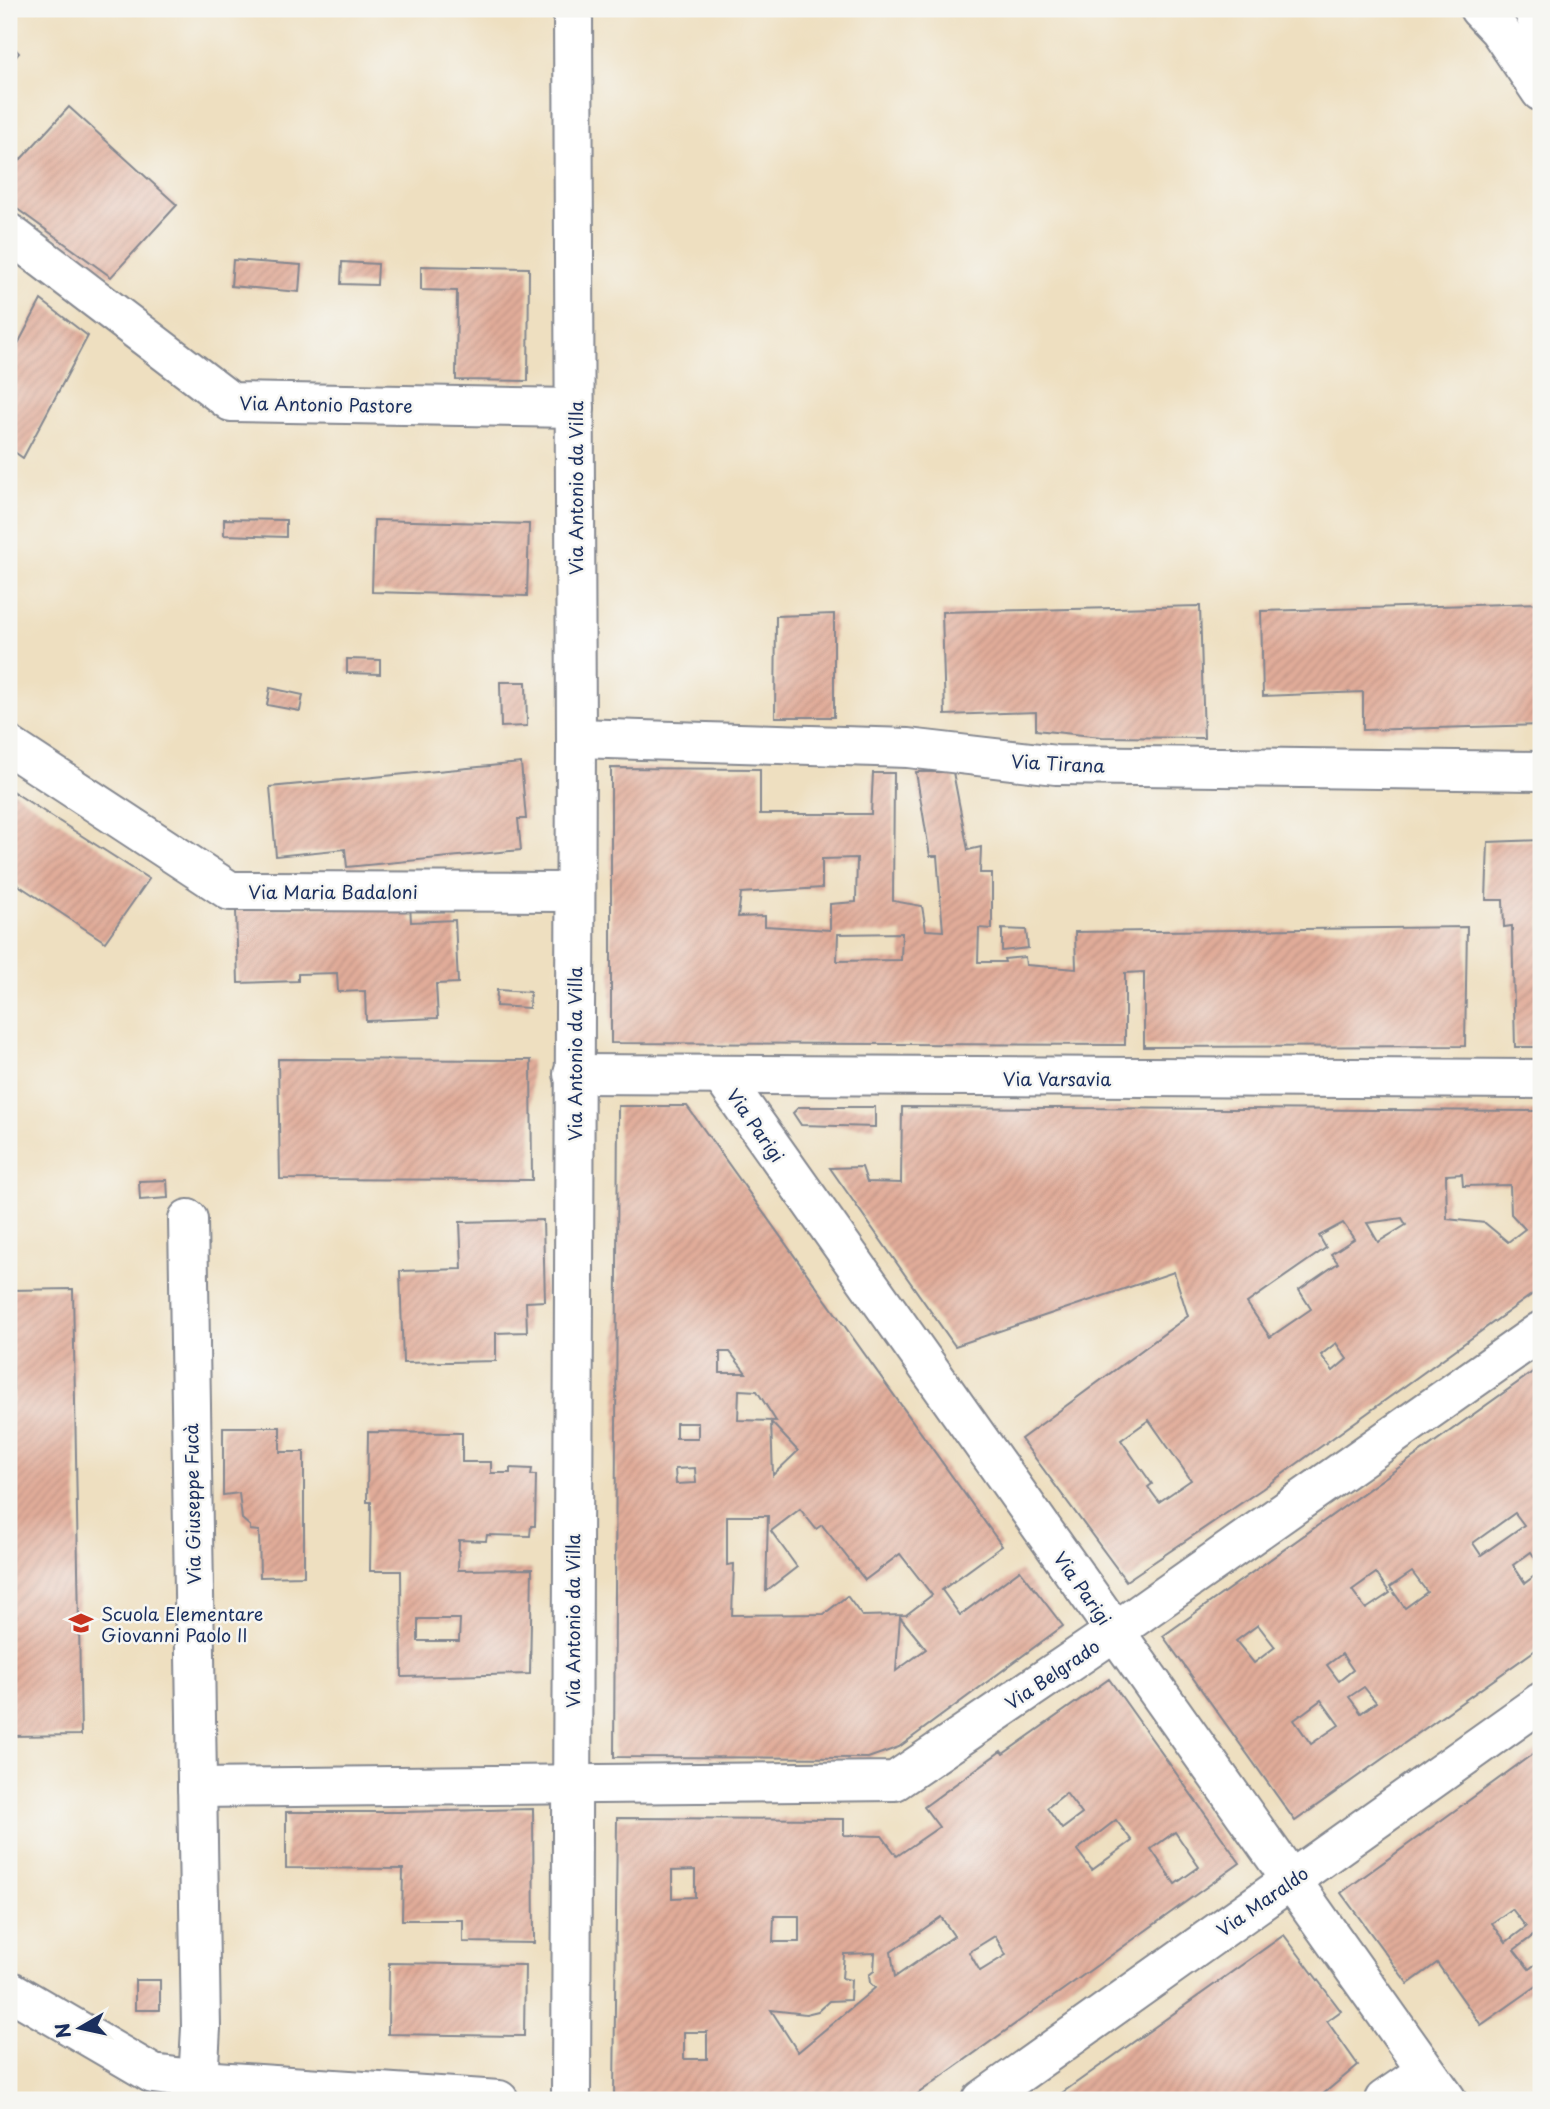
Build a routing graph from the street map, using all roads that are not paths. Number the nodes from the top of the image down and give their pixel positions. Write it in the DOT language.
graph roads {
  1 [pos="573,9"];
  2 [pos="1479,9"];
  3 [pos="1533,9"];
  4 [pos="1541,32"];
  5 [pos="1541,92"];
  6 [pos="9,233"];
  7 [pos="575,408"];
  8 [pos="576,738"];
  9 [pos="9,746"];
  10 [pos="1541,771"];
  11 [pos="575,892"];
  12 [pos="573,1074"];
  13 [pos="721,1076"];
  14 [pos="1541,1079"];
  15 [pos="188,1219"];
  16 [pos="1541,1331"];
  17 [pos="1114,1632"];
  18 [pos="1541,1702"];
  19 [pos="572,1785"];
  20 [pos="197,1788"];
  21 [pos="1292,1880"];
  22 [pos="9,1990"];
  23 [pos="1437,2086"];
  24 [pos="199,2090"];
  25 [pos="499,2100"];
  26 [pos="571,2100"];
  27 [pos="982,2100"];
  28 [pos="1384,2100"];
  1 -- 7 [label="street, Via Antonio da Villa"];
  2 -- 5 [label="street"];
  3 -- 4 [label="street"];
  6 -- 7 [label="street, Via Antonio Pastore"];
  7 -- 8 [label="street, Via Antonio da Villa"];
  8 -- 10 [label="street, Via Tirana"];
  8 -- 11 [label="street, Via Antonio da Villa"];
  9 -- 11 [label="street, Via Maria Badaloni"];
  11 -- 12 [label="street, Via Antonio da Villa"];
  12 -- 13 [label="street, Via Varsavia"];
  12 -- 19 [label="street, Via Antonio da Villa"];
  13 -- 14 [label="street, Via Varsavia"];
  13 -- 17 [label="street, Via Parigi"];
  15 -- 20 [label="street, Via Giuseppe Fucà"];
  16 -- 17 [label="street, Via Belgrado"];
  17 -- 19 [label="street, Via Belgrado"];
  17 -- 21 [label="street, Via Parigi"];
  18 -- 21 [label="street, Via Maraldo"];
  19 -- 20 [label="street"];
  19 -- 26 [label="street, Via Antonio da Villa"];
  20 -- 24 [label="street, Via Giuseppe Fucà"];
  21 -- 23 [label="street, Via Parigi"];
  21 -- 27 [label="street, Via Maraldo"];
  22 -- 24 [label="street"];
  23 -- 28 [label="street"];
  24 -- 25 [label="street"];
}
